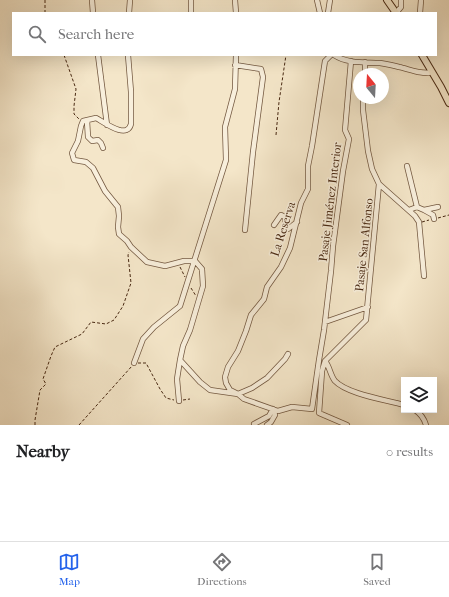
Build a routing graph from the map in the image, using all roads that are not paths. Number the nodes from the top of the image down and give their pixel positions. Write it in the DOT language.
graph roads {
  1 [pos="92,0"];
  2 [pos="130,0"];
  3 [pos="191,0"];
  4 [pos="235,0"];
  5 [pos="317,0"];
  6 [pos="330,0"];
  7 [pos="387,0"];
  8 [pos="401,0"];
  9 [pos="421,0"];
  10 [pos="93,12"];
  11 [pos="129,12"];
  12 [pos="191,12"];
  13 [pos="236,12"];
  14 [pos="320,12"];
  15 [pos="328,12"];
  16 [pos="395,12"];
  17 [pos="397,12"];
  18 [pos="420,12"];
  19 [pos="98,56"];
  20 [pos="128,56"];
  21 [pos="236,56"];
  22 [pos="330,56"];
  23 [pos="336,56"];
  24 [pos="423,56"];
  25 [pos="351,61"];
  26 [pos="365,62"];
  27 [pos="235,65"];
  28 [pos="364,68"];
  29 [pos="432,72"];
  30 [pos="449,103"];
  31 [pos="363,104"];
  32 [pos="85,121"];
  33 [pos="107,125"];
  34 [pos="103,148"];
  35 [pos="407,166"];
  36 [pos="380,184"];
  37 [pos="417,207"];
  38 [pos="438,207"];
  39 [pos="409,210"];
  40 [pos="424,210"];
  41 [pos="434,219"];
  42 [pos="297,222"];
  43 [pos="274,225"];
  44 [pos="245,230"];
  45 [pos="195,261"];
  46 [pos="424,276"];
  47 [pos="368,307"];
  48 [pos="325,322"];
  49 [pos="288,354"];
  50 [pos="180,360"];
  51 [pos="326,361"];
  52 [pos="134,363"];
  53 [pos="238,394"];
  54 [pos="179,401"];
  55 [pos="401,404"];
  56 [pos="273,409"];
  57 [pos="420,413"];
  58 [pos="254,424"];
  59 [pos="267,425"];
  60 [pos="347,425"];
  61 [pos="426,425"];
  1 -- 10 [label="street"];
  2 -- 11 [label="street"];
  3 -- 12 [label="street"];
  4 -- 13 [label="street"];
  5 -- 14 [label="street"];
  6 -- 15 [label="street"];
  7 -- 16 [label="main road"];
  8 -- 17 [label="street"];
  9 -- 18 [label="street"];
  19 -- 33 [label="street"];
  20 -- 33 [label="street"];
  21 -- 27 [label="street"];
  22 -- 42 [label="street, La Reserva"];
  23 -- 25 [label="street"];
  24 -- 29 [label="main road"];
  25 -- 26 [label="street"];
  25 -- 48 [label="street, Pasaje Jiménez Interior"];
  26 -- 28 [label="street"];
  26 -- 29 [label="street"];
  27 -- 44 [label="street"];
  27 -- 45 [label="street"];
  29 -- 30 [label="main road"];
  31 -- 36 [label="street"];
  32 -- 33 [label="street"];
  32 -- 34 [label="street"];
  32 -- 45 [label="street"];
  35 -- 37 [label="street"];
  36 -- 39 [label="street"];
  36 -- 47 [label="street, Pasaje San Alfonso"];
  37 -- 39 [label="street"];
  37 -- 40 [label="street"];
  38 -- 40 [label="street"];
  39 -- 46 [label="street"];
  40 -- 41 [label="street"];
  42 -- 43 [label="street"];
  42 -- 53 [label="street, La Reserva"];
  45 -- 50 [label="street"];
  45 -- 52 [label="street"];
  47 -- 48 [label="street"];
  47 -- 51 [label="street, Pasaje San Alfonso"];
  48 -- 56 [label="street, Pasaje Jiménez Interior"];
  49 -- 53 [label="street"];
  50 -- 53 [label="street"];
  50 -- 54 [label="street"];
  51 -- 55 [label="street"];
  51 -- 60 [label="street"];
  53 -- 56 [label="street"];
  56 -- 58 [label="street"];
  56 -- 59 [label="street"];
  57 -- 61 [label="street"];
}
